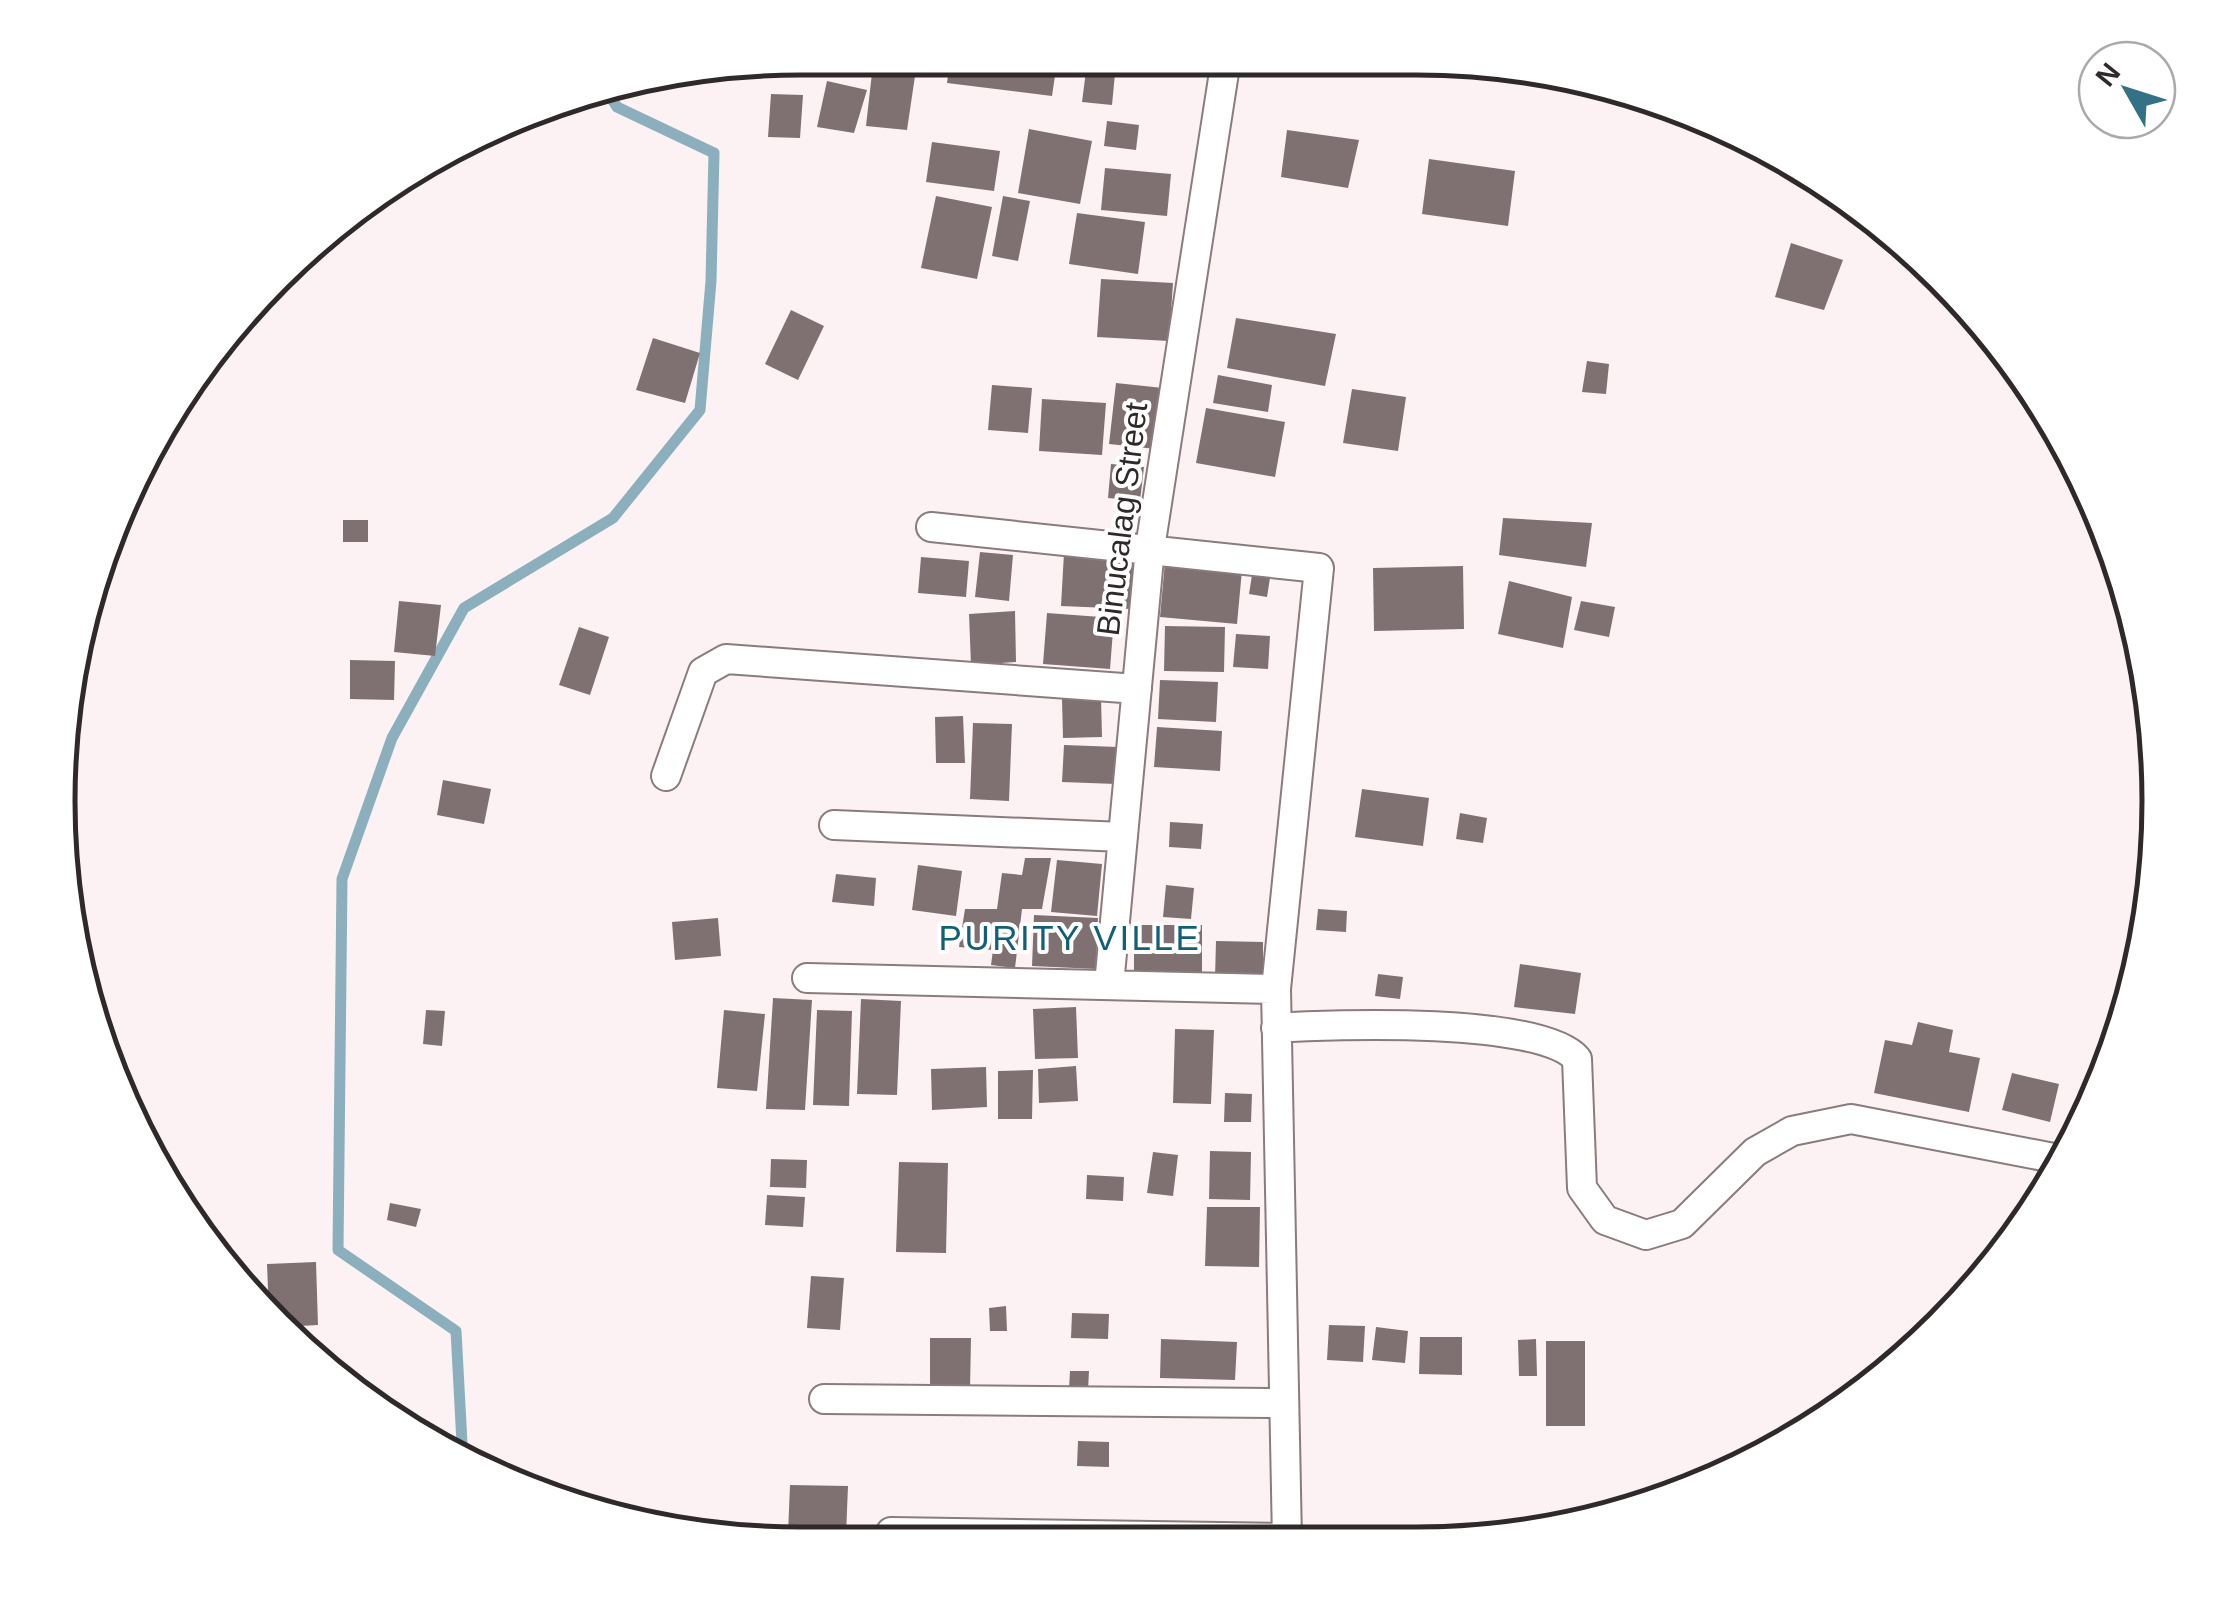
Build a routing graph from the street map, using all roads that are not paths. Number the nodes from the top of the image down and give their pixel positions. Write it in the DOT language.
graph roads {
  1 [pos="1224,75"];
  2 [pos="930,527"];
  3 [pos="1150,548"];
  4 [pos="1137,688"];
  5 [pos="666,776"];
  6 [pos="834,825"];
  7 [pos="1123,837"];
  8 [pos="807,978"];
  9 [pos="1109,985"];
  10 [pos="1276,988"];
  11 [pos="1276,1028"];
  12 [pos="2049,1157"];
  13 [pos="824,1399"];
  14 [pos="1284,1403"];
  15 [pos="1287,1527"];
  1 -- 3 [label="street, Binucalag Street"];
  2 -- 3 [label="street"];
  3 -- 4 [label="street, Binucalag Street"];
  3 -- 10 [label="street"];
  4 -- 5 [label="street"];
  4 -- 7 [label="street, Binucalag Street"];
  6 -- 7 [label="street"];
  7 -- 9 [label="street, Binucalag Street"];
  8 -- 9 [label="street"];
  9 -- 10 [label="street"];
  10 -- 11 [label="street"];
  11 -- 12 [label="street"];
  11 -- 14 [label="street"];
  13 -- 14 [label="street"];
  14 -- 15 [label="street"];
}
